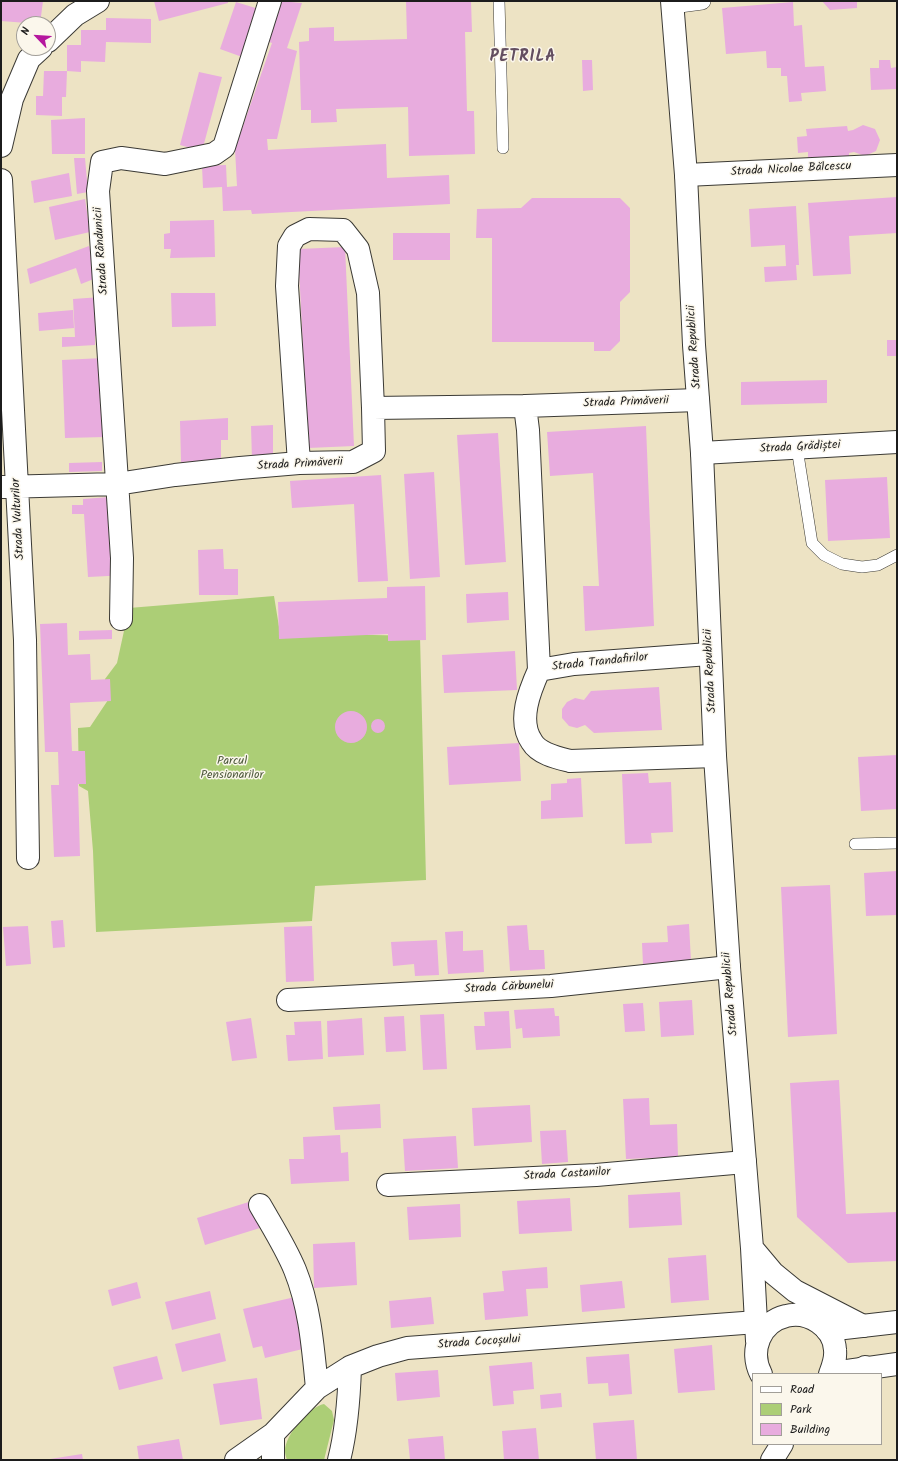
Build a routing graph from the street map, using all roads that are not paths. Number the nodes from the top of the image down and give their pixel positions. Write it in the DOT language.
graph roads {
  1 [pos="98,1"];
  2 [pos="270,1"];
  3 [pos="499,1"];
  4 [pos="702,1"];
  5 [pos="672,3"];
  6 [pos="56,33"];
  7 [pos="32,56"];
  8 [pos="1,146"];
  9 [pos="503,148"];
  10 [pos="897,165"];
  11 [pos="686,175"];
  12 [pos="1,180"];
  13 [pos="698,400"];
  14 [pos="525,406"];
  15 [pos="373,408"];
  16 [pos="897,442"];
  17 [pos="797,448"];
  18 [pos="702,453"];
  19 [pos="299,463"];
  20 [pos="117,484"];
  21 [pos="9,487"];
  22 [pos="897,555"];
  23 [pos="121,619"];
  24 [pos="710,654"];
  25 [pos="539,670"];
  26 [pos="715,756"];
  27 [pos="897,843"];
  28 [pos="855,844"];
  29 [pos="28,858"];
  30 [pos="729,967"];
  31 [pos="288,1000"];
  32 [pos="745,1162"];
  33 [pos="388,1185"];
  34 [pos="260,1205"];
  35 [pos="752,1248"];
  36 [pos="897,1322"];
  37 [pos="863,1326"];
  38 [pos="827,1330"];
  39 [pos="757,1331"];
  40 [pos="897,1364"];
  41 [pos="350,1367"];
  42 [pos="859,1371"];
  43 [pos="759,1372"];
  44 [pos="831,1373"];
  45 [pos="840,1373"];
  46 [pos="317,1388"];
  47 [pos="273,1434"];
  48 [pos="764,1445"];
  49 [pos="781,1445"];
  50 [pos="236,1460"];
  51 [pos="273,1460"];
  52 [pos="339,1460"];
  53 [pos="766,1460"];
  54 [pos="772,1460"];
  1 -- 6 [label="street"];
  2 -- 20 [label="street, Strada Rândunicii"];
  3 -- 9 [label="lane"];
  4 -- 5 [label="street"];
  5 -- 11 [label="street, Strada Republicii"];
  7 -- 8 [label="street"];
  10 -- 11 [label="street, Strada Nicolae Bălcescu"];
  11 -- 13 [label="street, Strada Republicii"];
  12 -- 21 [label="street, Strada Vulturilor"];
  13 -- 14 [label="street, Strada Primăverii"];
  13 -- 18 [label="street, Strada Republicii"];
  14 -- 15 [label="street, Strada Primăverii"];
  14 -- 25 [label="street"];
  15 -- 19 [label="street, Strada Primăverii"];
  15 -- 19 [label="street"];
  16 -- 17 [label="street, Strada Grădiștei"];
  17 -- 18 [label="street, Strada Grădiștei"];
  17 -- 22 [label="lane"];
  18 -- 24 [label="street, Strada Republicii"];
  19 -- 20 [label="street, Strada Primăverii"];
  20 -- 21 [label="street, Strada Primăverii"];
  20 -- 23 [label="street, Strada Rândunicii"];
  21 -- 29 [label="street, Strada Vulturilor"];
  24 -- 25 [label="street, Strada Trandafirilor"];
  24 -- 26 [label="street, Strada Republicii"];
  25 -- 26 [label="street, Strada Trandafirilor"];
  26 -- 30 [label="street, Strada Republicii"];
  27 -- 28 [label="lane"];
  30 -- 31 [label="street, Strada Cărbunelui"];
  30 -- 32 [label="street, Strada Republicii"];
  32 -- 33 [label="street, Strada Castanilor"];
  32 -- 35 [label="street, Strada Republicii"];
  34 -- 46 [label="street"];
  35 -- 37 [label="street"];
  35 -- 39 [label="street, Strada Republicii"];
  36 -- 37 [label="street"];
  37 -- 38 [label="street"];
  38 -- 39 [label="street"];
  38 -- 44 [label="street"];
  39 -- 41 [label="street, Strada Cocoșului"];
  39 -- 43 [label="street, Strada Republicii"];
  40 -- 42 [label="street"];
  41 -- 46 [label="street, Strada Cocoșului"];
  41 -- 52 [label="street"];
  42 -- 45 [label="street"];
  46 -- 47 [label="street, Strada Cocoșului"];
  47 -- 50 [label="street, Strada Cocoșului"];
  47 -- 51 [label="street"];
  48 -- 53 [label="street"];
  49 -- 54 [label="street"];
}
